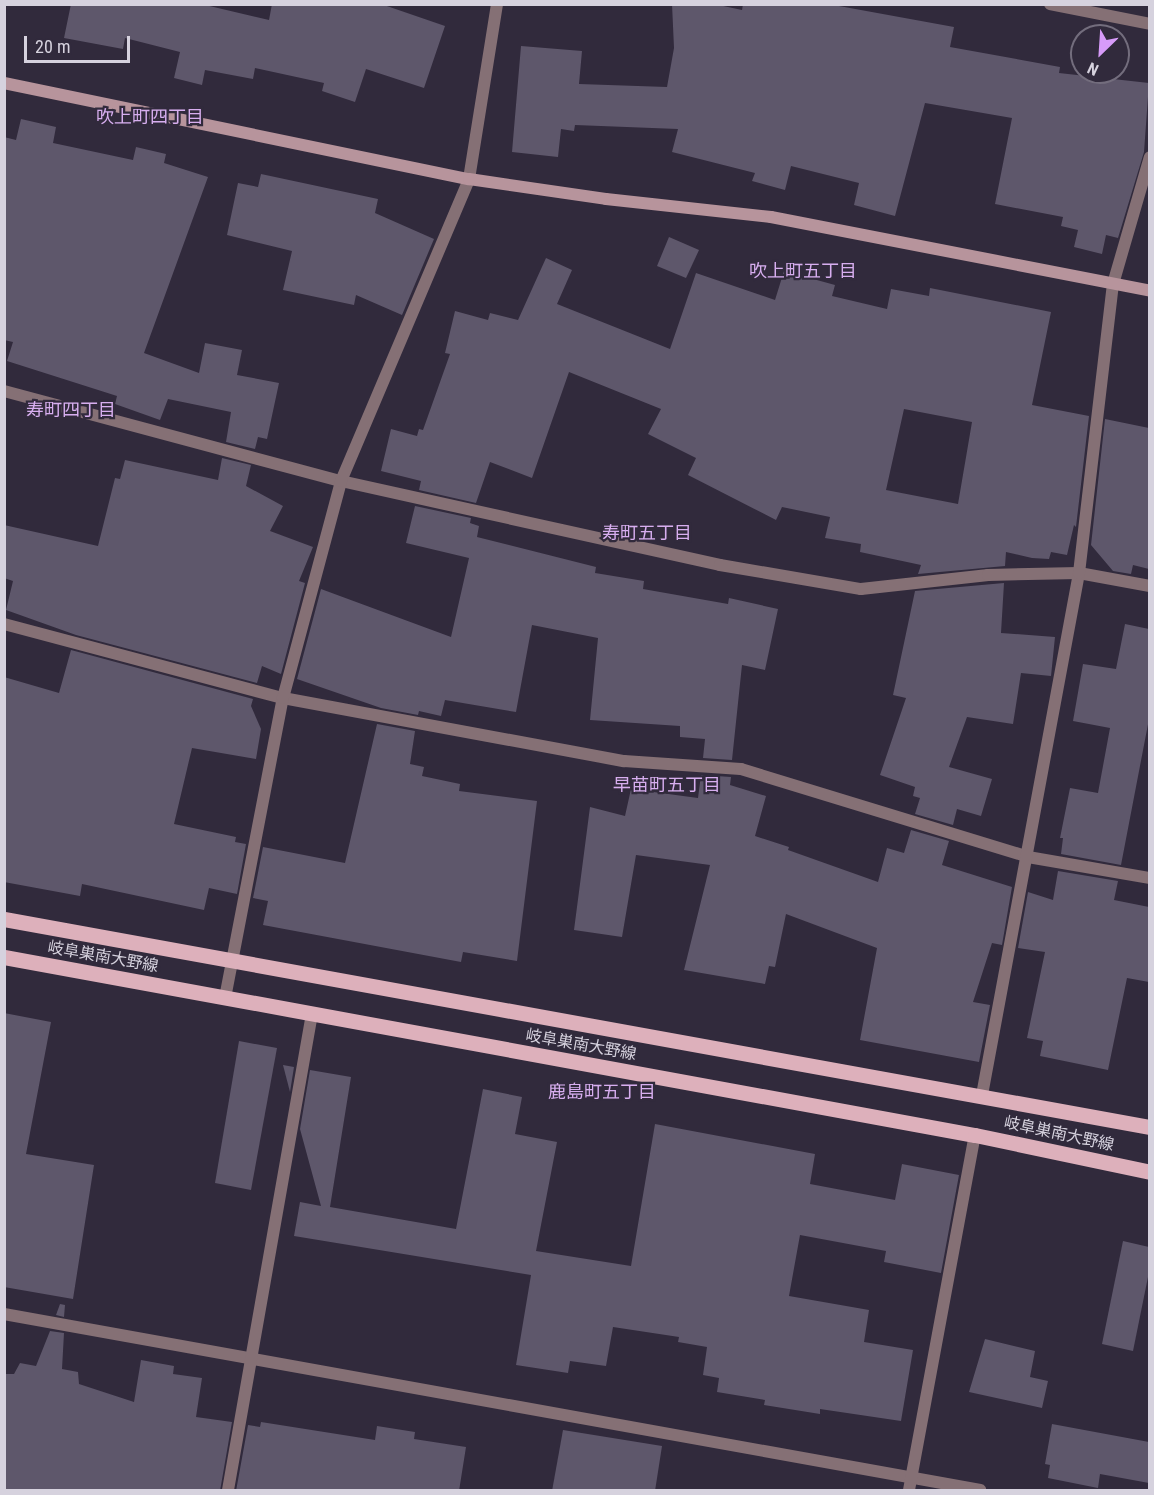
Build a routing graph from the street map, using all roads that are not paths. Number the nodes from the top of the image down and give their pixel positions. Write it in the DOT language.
graph roads {
  1 [pos="497,4"];
  2 [pos="1050,4"];
  3 [pos="1149,24"];
  4 [pos="4,83"];
  5 [pos="1149,157"];
  6 [pos="469,179"];
  7 [pos="1113,285"];
  8 [pos="1149,291"];
  9 [pos="4,390"];
  10 [pos="341,481"];
  11 [pos="1079,573"];
  12 [pos="1149,586"];
  13 [pos="4,624"];
  14 [pos="283,698"];
  15 [pos="1028,857"];
  16 [pos="1149,878"];
  17 [pos="4,919"];
  18 [pos="4,957"];
  19 [pos="231,960"];
  20 [pos="225,998"];
  21 [pos="312,1014"];
  22 [pos="982,1095"];
  23 [pos="1149,1127"];
  24 [pos="975,1135"];
  25 [pos="1149,1172"];
  26 [pos="4,1314"];
  27 [pos="249,1359"];
  28 [pos="910,1484"];
  29 [pos="228,1491"];
  30 [pos="980,1491"];
  1 -- 6 [label="street"];
  2 -- 3 [label="street"];
  4 -- 6 [label="street"];
  5 -- 7 [label="street"];
  6 -- 7 [label="street"];
  6 -- 10 [label="street"];
  7 -- 8 [label="street"];
  7 -- 11 [label="street"];
  9 -- 10 [label="street"];
  10 -- 11 [label="street"];
  10 -- 14 [label="street"];
  11 -- 12 [label="street"];
  11 -- 15 [label="street"];
  13 -- 14 [label="street"];
  14 -- 15 [label="street"];
  14 -- 19 [label="street"];
  15 -- 16 [label="street"];
  15 -- 22 [label="street"];
  17 -- 19 [label="main road, 岐阜巣南大野線"];
  18 -- 20 [label="main road, 岐阜巣南大野線"];
  19 -- 20 [label="street"];
  19 -- 22 [label="main road, 岐阜巣南大野線"];
  20 -- 21 [label="main road, 岐阜巣南大野線"];
  21 -- 24 [label="main road, 岐阜巣南大野線"];
  21 -- 27 [label="street"];
  22 -- 23 [label="main road, 岐阜巣南大野線"];
  24 -- 25 [label="main road, 岐阜巣南大野線"];
  24 -- 28 [label="street"];
  26 -- 27 [label="street"];
  27 -- 28 [label="street"];
  27 -- 29 [label="street"];
  28 -- 30 [label="street"];
}
